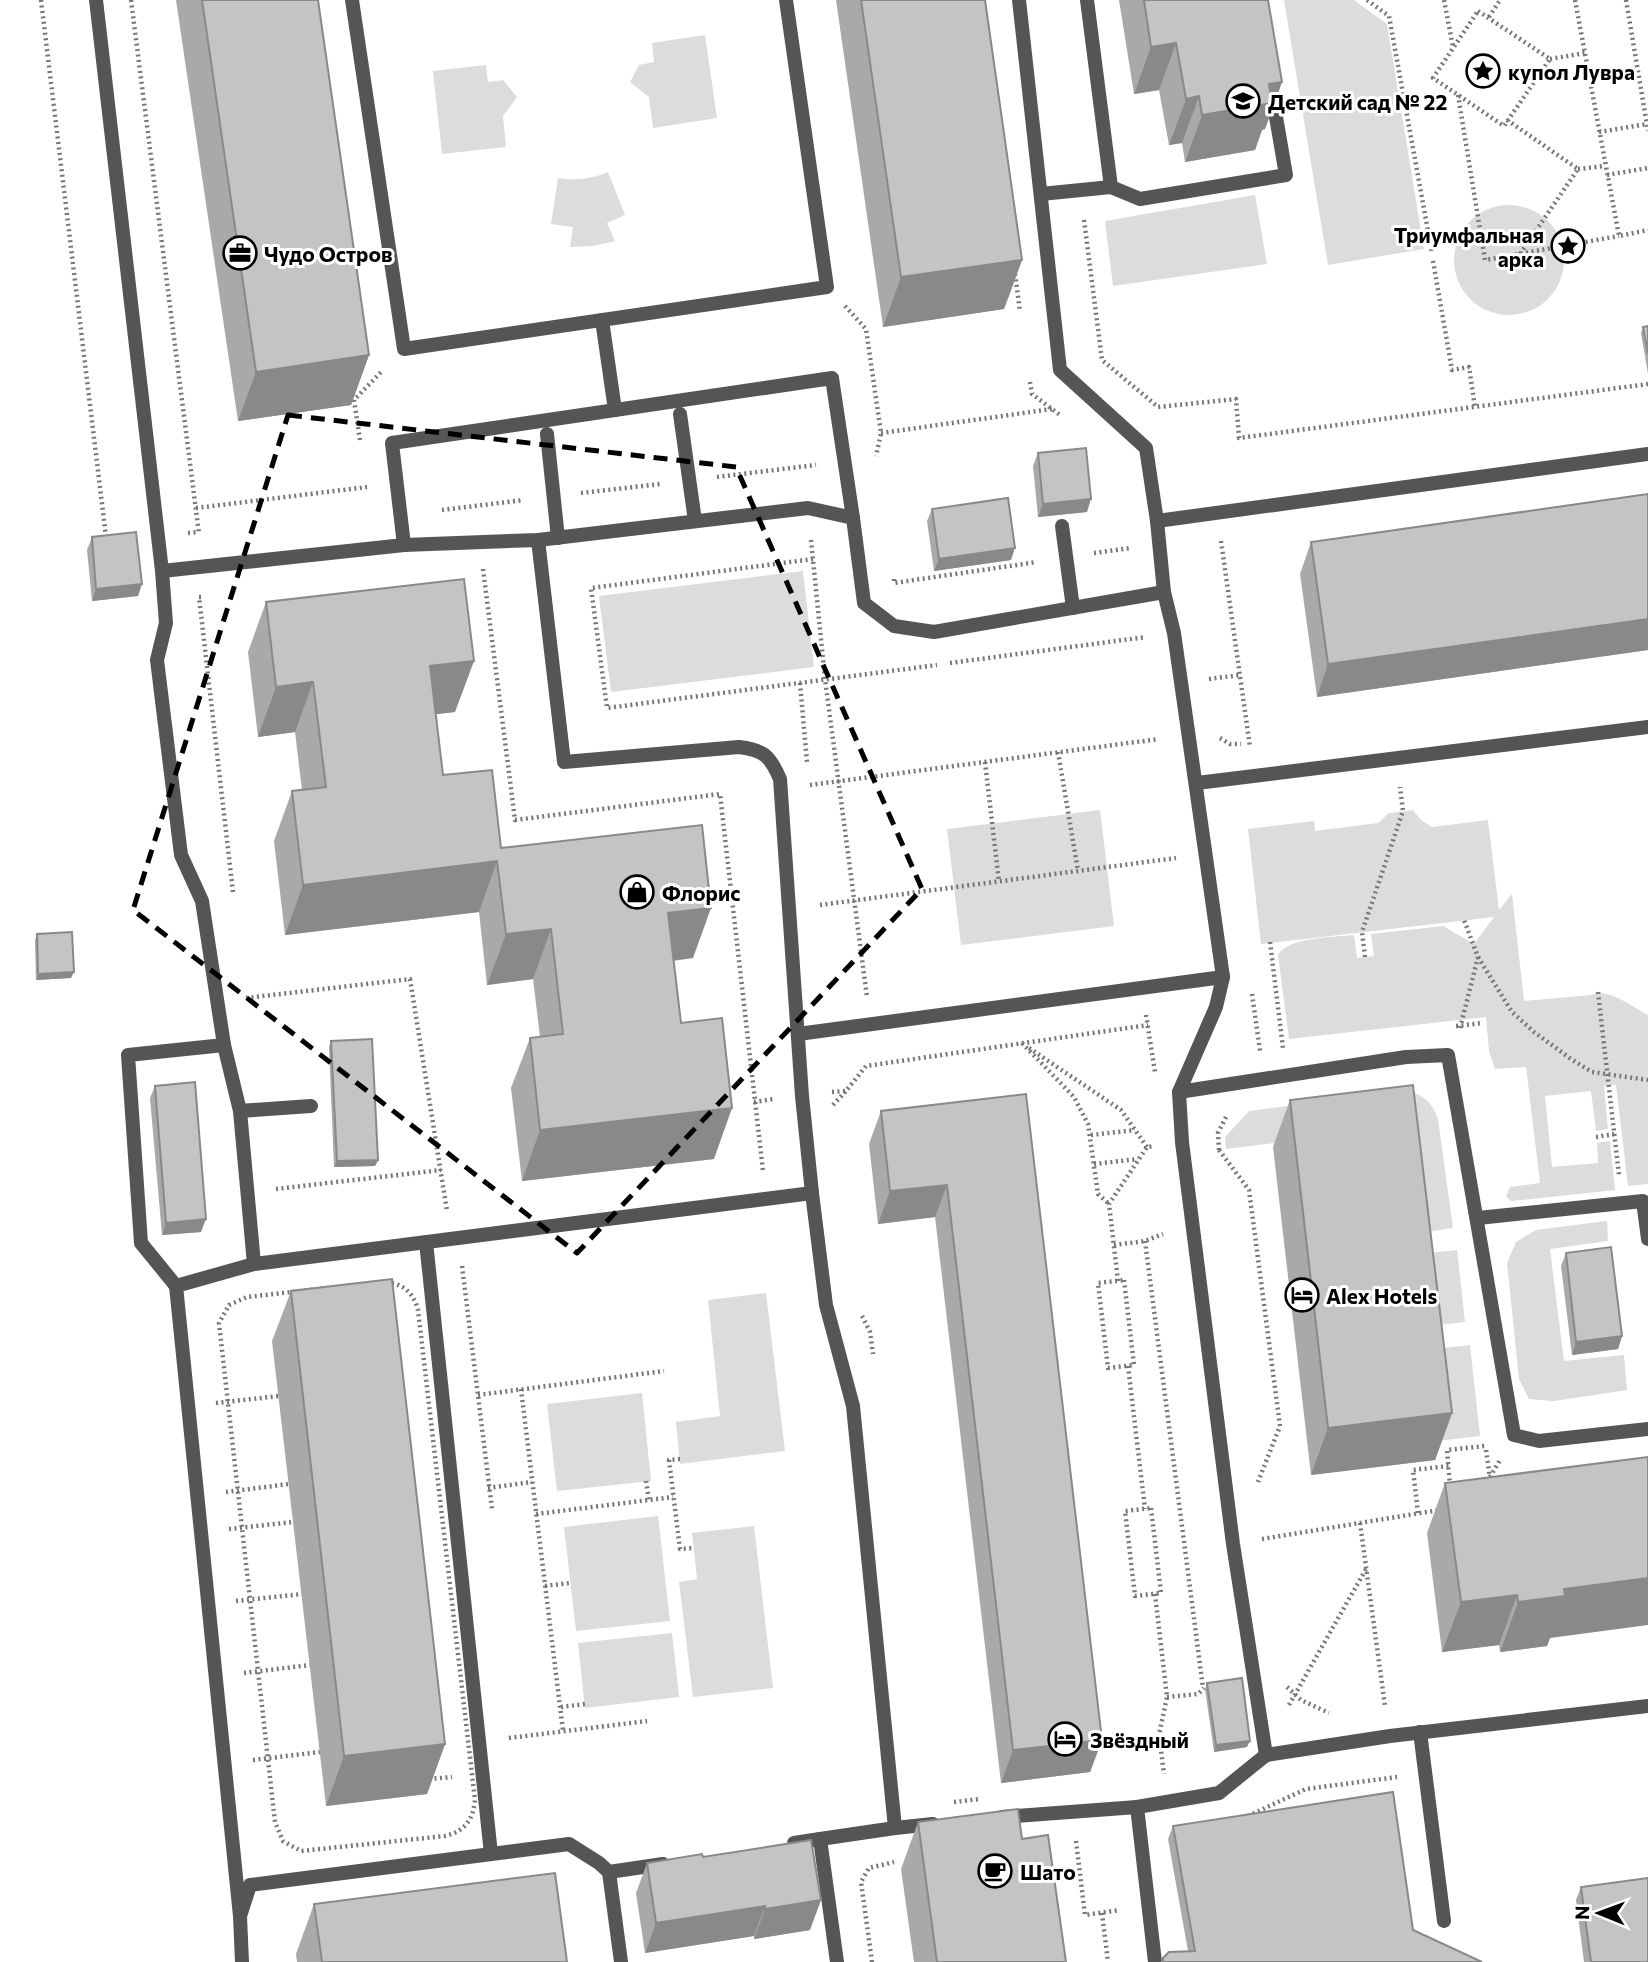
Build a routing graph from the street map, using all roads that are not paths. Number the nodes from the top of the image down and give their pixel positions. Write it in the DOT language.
graph roads {
  1 [pos="96,0"];
  2 [pos="352,0"];
  3 [pos="786,0"];
  4 [pos="1019,0"];
  5 [pos="1087,0"];
  6 [pos="1268,68"];
  7 [pos="1111,187"];
  8 [pos="1041,194"];
  9 [pos="602,320"];
  10 [pos="615,410"];
  11 [pos="680,414"];
  12 [pos="547,434"];
  13 [pos="1648,454"];
  14 [pos="853,518"];
  15 [pos="695,521"];
  16 [pos="1157,521"];
  17 [pos="1062,526"];
  18 [pos="558,538"];
  19 [pos="538,540"];
  20 [pos="404,545"];
  21 [pos="162,571"];
  22 [pos="1164,592"];
  23 [pos="1073,608"];
  24 [pos="1648,727"];
  25 [pos="1197,783"];
  26 [pos="1223,977"];
  27 [pos="798,1034"];
  28 [pos="224,1045"];
  29 [pos="1179,1092"];
  30 [pos="311,1106"];
  31 [pos="240,1111"];
  32 [pos="812,1193"];
  33 [pos="1478,1218"];
  34 [pos="1648,1239"];
  35 [pos="426,1242"];
  36 [pos="254,1264"];
  37 [pos="176,1286"];
  38 [pos="1648,1429"];
  39 [pos="1648,1706"];
  40 [pos="1420,1732"];
  41 [pos="1266,1755"];
  42 [pos="1137,1807"];
  43 [pos="992,1818"];
  44 [pos="951,1822"];
  45 [pos="895,1828"];
  46 [pos="820,1839"];
  47 [pos="781,1845"];
  48 [pos="491,1854"];
  49 [pos="675,1862"];
  50 [pos="609,1872"];
  51 [pos="240,1916"];
  52 [pos="1444,1920"];
  53 [pos="243,1962"];
  54 [pos="621,1962"];
  55 [pos="837,1962"];
  56 [pos="1155,1962"];
  1 -- 21 [label="lane"];
  2 -- 9 [label="lane"];
  3 -- 9 [label="lane"];
  4 -- 8 [label="lane"];
  5 -- 7 [label="lane"];
  6 -- 7 [label="lane"];
  7 -- 8 [label="lane"];
  8 -- 16 [label="lane"];
  9 -- 10 [label="lane"];
  10 -- 14 [label="lane"];
  10 -- 20 [label="lane"];
  11 -- 15 [label="lane"];
  12 -- 18 [label="lane"];
  13 -- 16 [label="lane"];
  14 -- 15 [label="lane"];
  14 -- 23 [label="lane"];
  15 -- 18 [label="lane"];
  16 -- 22 [label="lane"];
  17 -- 23 [label="lane"];
  18 -- 19 [label="lane"];
  19 -- 20 [label="lane"];
  19 -- 27 [label="lane"];
  20 -- 21 [label="lane"];
  21 -- 28 [label="lane"];
  22 -- 23 [label="lane"];
  22 -- 25 [label="lane"];
  24 -- 25 [label="lane"];
  25 -- 26 [label="lane"];
  26 -- 27 [label="lane"];
  26 -- 29 [label="lane"];
  27 -- 32 [label="lane"];
  28 -- 31 [label="lane"];
  28 -- 37 [label="lane"];
  29 -- 33 [label="lane"];
  29 -- 41 [label="lane"];
  30 -- 31 [label="lane"];
  31 -- 36 [label="lane"];
  32 -- 35 [label="lane"];
  32 -- 45 [label="lane"];
  33 -- 34 [label="lane"];
  33 -- 38 [label="lane"];
  35 -- 36 [label="lane"];
  35 -- 48 [label="lane"];
  36 -- 37 [label="lane"];
  37 -- 51 [label="lane"];
  39 -- 40 [label="lane"];
  40 -- 41 [label="lane"];
  40 -- 52 [label="lane"];
  41 -- 42 [label="lane"];
  42 -- 43 [label="lane"];
  42 -- 56 [label="lane"];
  44 -- 45 [label="lane"];
  45 -- 46 [label="lane"];
  46 -- 47 [label="lane"];
  46 -- 55 [label="lane"];
  48 -- 50 [label="lane"];
  48 -- 51 [label="lane"];
  49 -- 50 [label="lane"];
  50 -- 54 [label="lane"];
  51 -- 53 [label="lane"];
}
